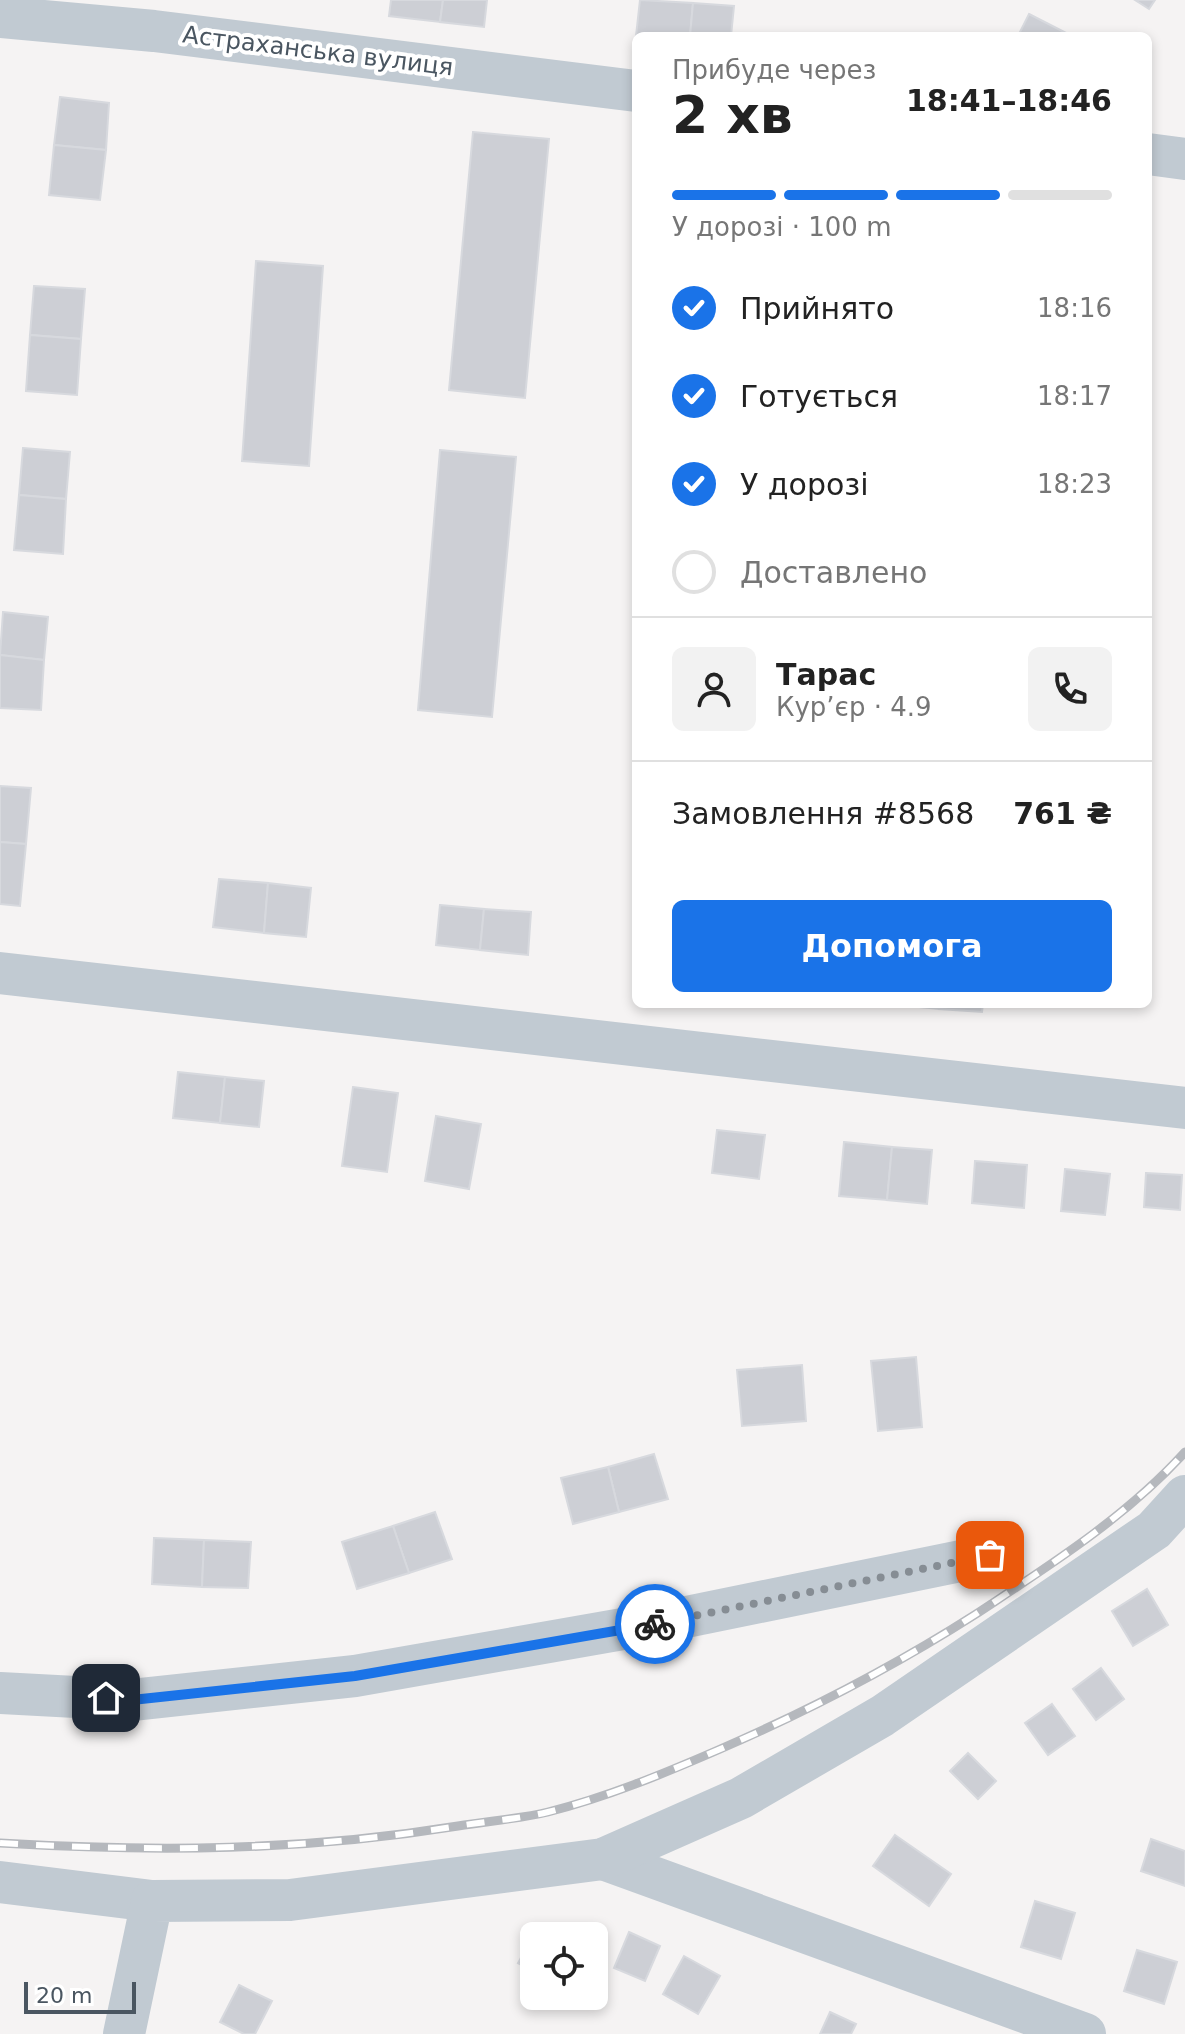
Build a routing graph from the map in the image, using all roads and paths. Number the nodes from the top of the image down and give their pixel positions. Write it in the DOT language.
graph roads {
  1 [pos="0,17"];
  2 [pos="632,91"];
  3 [pos="1152,155"];
  4 [pos="1185,159"];
  5 [pos="0,973"];
  6 [pos="1185,1108"];
  7 [pos="1185,1496"];
  8 [pos="990,1555"];
  9 [pos="0,1693"];
  10 [pos="603,1859"];
  11 [pos="0,1882"];
  12 [pos="152,1901"];
  13 [pos="124,2034"];
  14 [pos="1085,2034"];
  1 -- 2 [label="street, Астраханська вулиця"];
  3 -- 4 [label="street"];
  5 -- 6 [label="street"];
  7 -- 10 [label="street"];
  8 -- 9 [label="street"];
  10 -- 12 [label="street"];
  10 -- 14 [label="street"];
  11 -- 12 [label="street"];
  12 -- 13 [label="street"];
}
